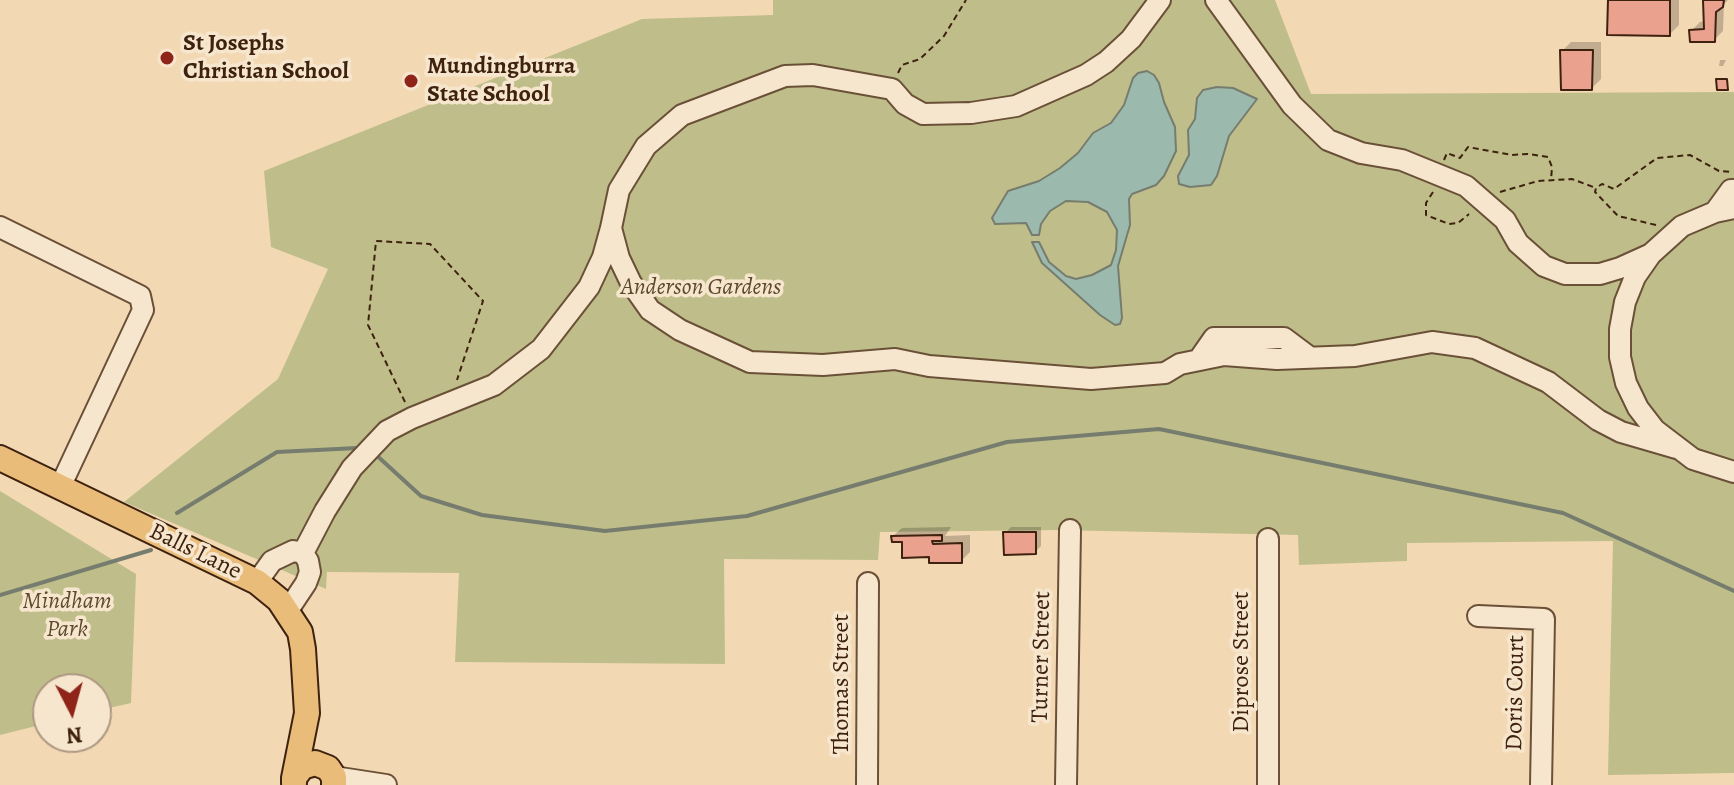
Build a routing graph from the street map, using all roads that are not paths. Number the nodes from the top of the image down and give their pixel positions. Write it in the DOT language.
graph roads {
  1 [pos="1160,0"];
  2 [pos="1216,0"];
  3 [pos="1734,190"];
  4 [pos="1724,210"];
  5 [pos="0,227"];
  6 [pos="611,228"];
  7 [pos="1651,254"];
  8 [pos="1676,448"];
  9 [pos="0,458"];
  10 [pos="1733,472"];
  11 [pos="60,487"];
  12 [pos="1070,530"];
  13 [pos="1268,539"];
  14 [pos="303,553"];
  15 [pos="257,582"];
  16 [pos="868,583"];
  17 [pos="288,610"];
  18 [pos="1478,616"];
  19 [pos="307,713"];
  20 [pos="332,777"];
  21 [pos="294,781"];
  22 [pos="386,785"];
  23 [pos="867,785"];
  24 [pos="1066,785"];
  25 [pos="1268,785"];
  26 [pos="1541,785"];
  1 -- 6 [label="street"];
  2 -- 7 [label="street"];
  3 -- 4 [label="street"];
  4 -- 7 [label="street"];
  5 -- 11 [label="street"];
  6 -- 8 [label="street"];
  6 -- 14 [label="street"];
  7 -- 8 [label="street"];
  8 -- 10 [label="street"];
  9 -- 11 [label="main road, Balls Lane"];
  11 -- 15 [label="main road, Balls Lane"];
  12 -- 24 [label="street, Turner Street"];
  13 -- 25 [label="street, Diprose Street"];
  14 -- 15 [label="street"];
  14 -- 17 [label="street"];
  15 -- 17 [label="main road, Balls Lane"];
  16 -- 23 [label="street, Thomas Street"];
  17 -- 19 [label="main road, Balls Lane"];
  18 -- 26 [label="street, Doris Court"];
  19 -- 20 [label="main road, Balls Lane"];
  19 -- 21 [label="main road, Balls Lane"];
  20 -- 21 [label="main road"];
  20 -- 22 [label="street"];
}
